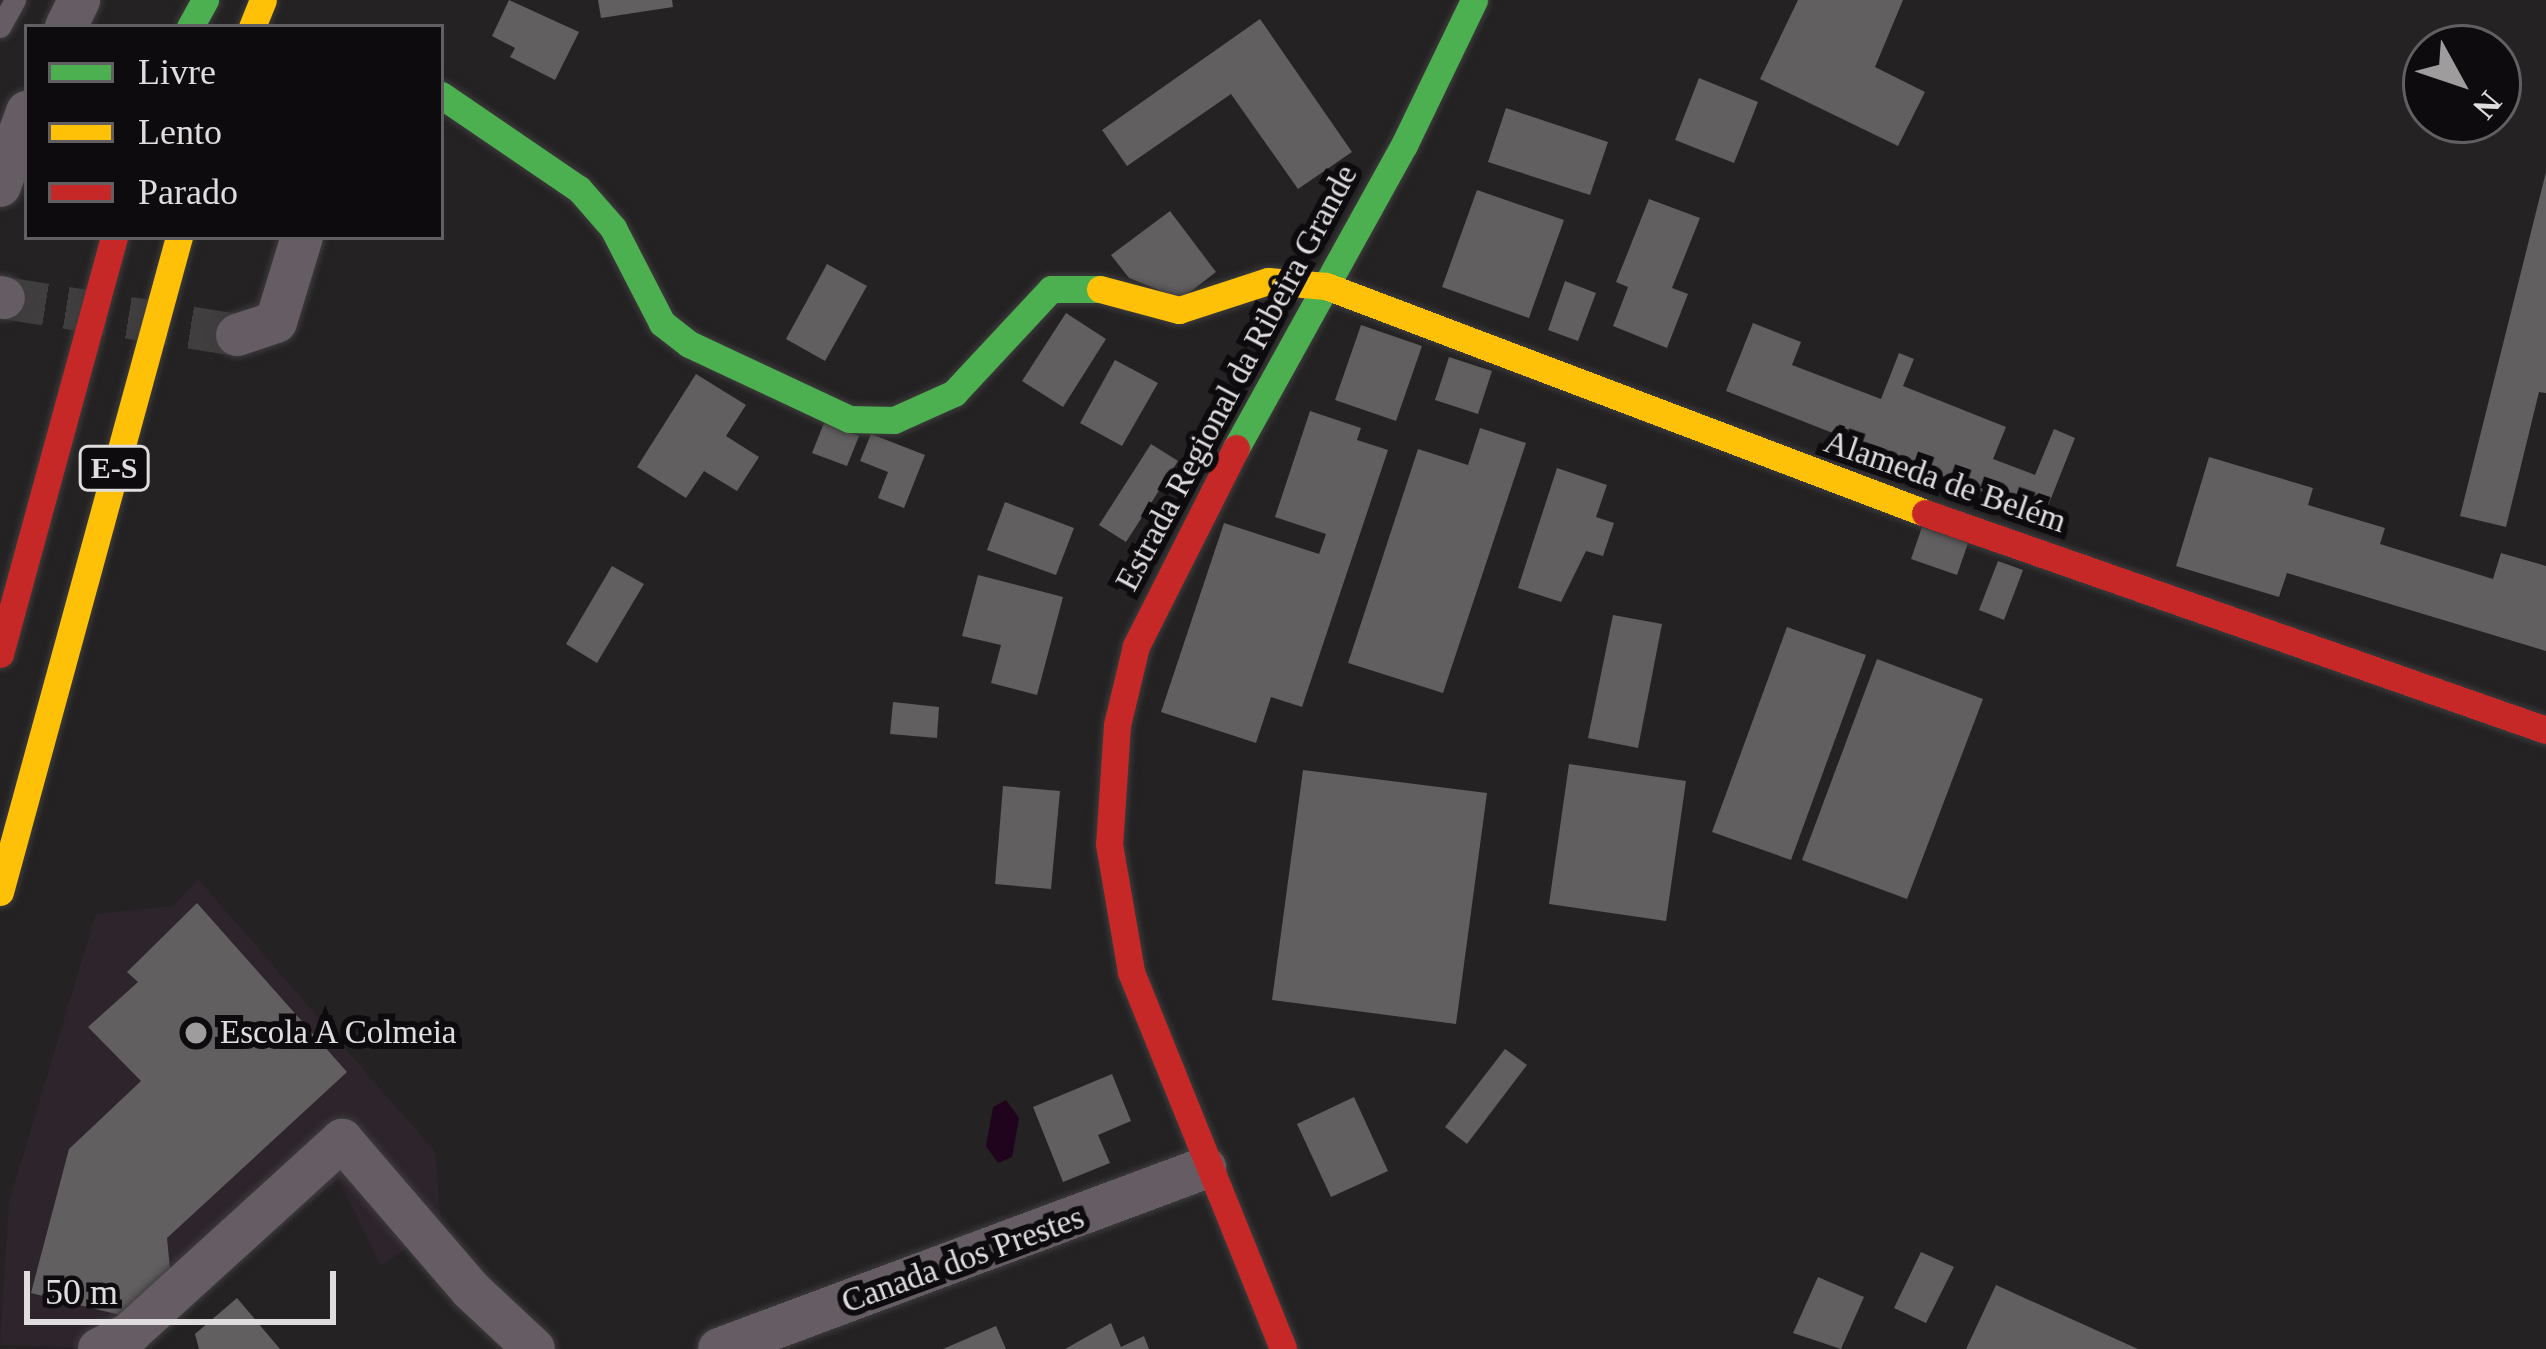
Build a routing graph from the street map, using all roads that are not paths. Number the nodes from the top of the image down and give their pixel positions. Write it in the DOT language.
graph roads {
  1 [pos="15,0"];
  2 [pos="1474,0"];
  3 [pos="0,27"];
  4 [pos="444,97"];
  5 [pos="24,120"];
  6 [pos="0,186"];
  7 [pos="113,240"];
  8 [pos="178,240"];
  9 [pos="301,240"];
  10 [pos="1326,286"];
  11 [pos="237,335"];
  12 [pos="0,654"];
  13 [pos="2546,730"];
  14 [pos="0,892"];
  15 [pos="1205,1168"];
  16 [pos="99,1349"];
  17 [pos="534,1349"];
  18 [pos="718,1349"];
  19 [pos="1282,1349"];
  1 -- 3 [label="lane"];
  2 -- 10 [label="main road, Estrada Regional da Ribeira Grande"];
  4 -- 10 [label="main road, Alameda de Belém"];
  5 -- 6 [label="street"];
  7 -- 12 [label="main road, E-S"];
  8 -- 14 [label="main road, E-S"];
  9 -- 11 [label="street"];
  10 -- 13 [label="main road, Alameda de Belém"];
  10 -- 15 [label="main road, Estrada Regional da Ribeira Grande"];
  15 -- 18 [label="street, Canada dos Prestes"];
  15 -- 19 [label="main road, Estrada Regional da Ribeira Grande"];
  16 -- 17 [label="street"];
}
